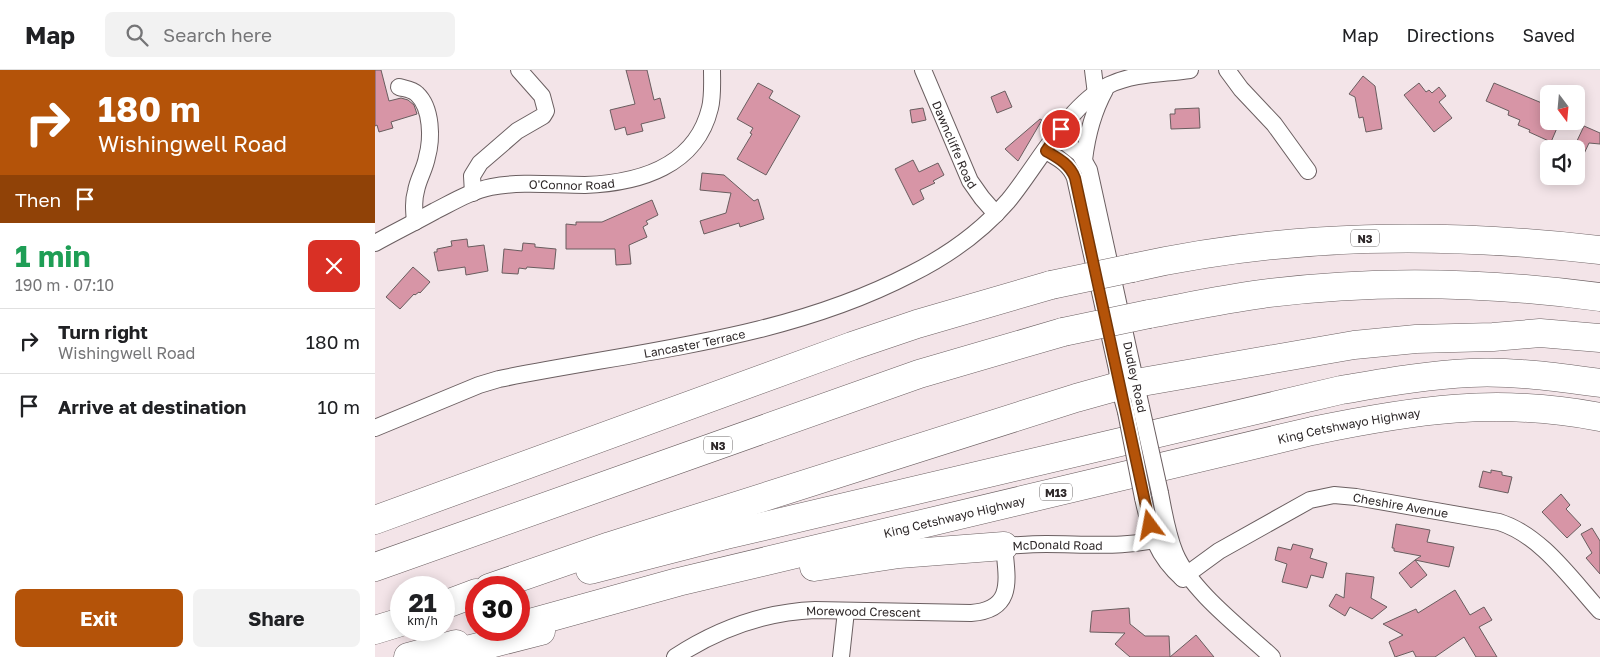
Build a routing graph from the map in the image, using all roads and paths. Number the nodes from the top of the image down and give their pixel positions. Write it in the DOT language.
graph roads {
  1 [pos="519,70"];
  2 [pos="712,70"];
  3 [pos="923,70"];
  4 [pos="1093,70"];
  5 [pos="1190,70"];
  6 [pos="1227,70"];
  7 [pos="399,87"];
  8 [pos="1102,90"];
  9 [pos="1056,135"];
  10 [pos="1046,151"];
  11 [pos="1084,160"];
  12 [pos="1308,171"];
  13 [pos="473,193"];
  14 [pos="996,214"];
  15 [pos="415,222"];
  16 [pos="375,243"];
  17 [pos="1600,250"];
  18 [pos="1600,297"];
  19 [pos="1493,337"];
  20 [pos="1600,338"];
  21 [pos="1600,350"];
  22 [pos="1600,383"];
  23 [pos="1130,397"];
  24 [pos="1420,411"];
  25 [pos="1600,417"];
  26 [pos="1600,427"];
  27 [pos="375,428"];
  28 [pos="375,520"];
  29 [pos="1162,539"];
  30 [pos="1004,546"];
  31 [pos="375,567"];
  32 [pos="525,576"];
  33 [pos="1185,576"];
  34 [pos="530,587"];
  35 [pos="846,611"];
  36 [pos="1600,611"];
  37 [pos="530,623"];
  38 [pos="390,625"];
  39 [pos="375,630"];
  40 [pos="465,641"];
  41 [pos="408,657"];
  42 [pos="439,657"];
  43 [pos="675,657"];
  44 [pos="841,657"];
  45 [pos="1273,657"];
  1 -- 13 [label="street"];
  2 -- 13 [label="street, O'Connor Road"];
  3 -- 14 [label="street, Dawncliffe Road"];
  4 -- 8 [label="street"];
  5 -- 8 [label="street"];
  6 -- 12 [label="street"];
  7 -- 15 [label="street"];
  8 -- 9 [label="street, Lancaster Terrace"];
  8 -- 11 [label="street, Dudley Road"];
  9 -- 10 [label="street, Lancaster Terrace"];
  9 -- 11 [label="street, Dudley Road"];
  10 -- 14 [label="street, Lancaster Terrace"];
  10 -- 23 [label="street, Dudley Road"];
  11 -- 23 [label="street, Dudley Road"];
  13 -- 15 [label="street, O'Connor Road"];
  14 -- 27 [label="street, Lancaster Terrace"];
  15 -- 16 [label="street, O'Connor Road"];
  17 -- 28 [label="highway, N3, bridge"];
  18 -- 31 [label="highway, N3, bridge"];
  19 -- 20 [label="highway"];
  19 -- 21 [label="highway"];
  19 -- 23 [label="highway"];
  22 -- 34 [label="highway"];
  23 -- 29 [label="street, Dudley Road, bridge"];
  23 -- 29 [label="street, Dudley Road, bridge"];
  23 -- 32 [label="highway"];
  24 -- 25 [label="highway, King Cetshwayo Highway / M13"];
  24 -- 26 [label="highway"];
  24 -- 37 [label="highway, King Cetshwayo Highway / M13"];
  29 -- 30 [label="street, McDonald Road"];
  29 -- 33 [label="street, Dudley Road"];
  30 -- 35 [label="street, Morewood Crescent"];
  30 -- 42 [label="highway"];
  33 -- 36 [label="street, Cheshire Avenue"];
  33 -- 45 [label="street, Dudley Road"];
  35 -- 43 [label="street, Morewood Crescent"];
  35 -- 44 [label="street"];
  38 -- 39 [label="highway"];
  40 -- 41 [label="highway"];
}
